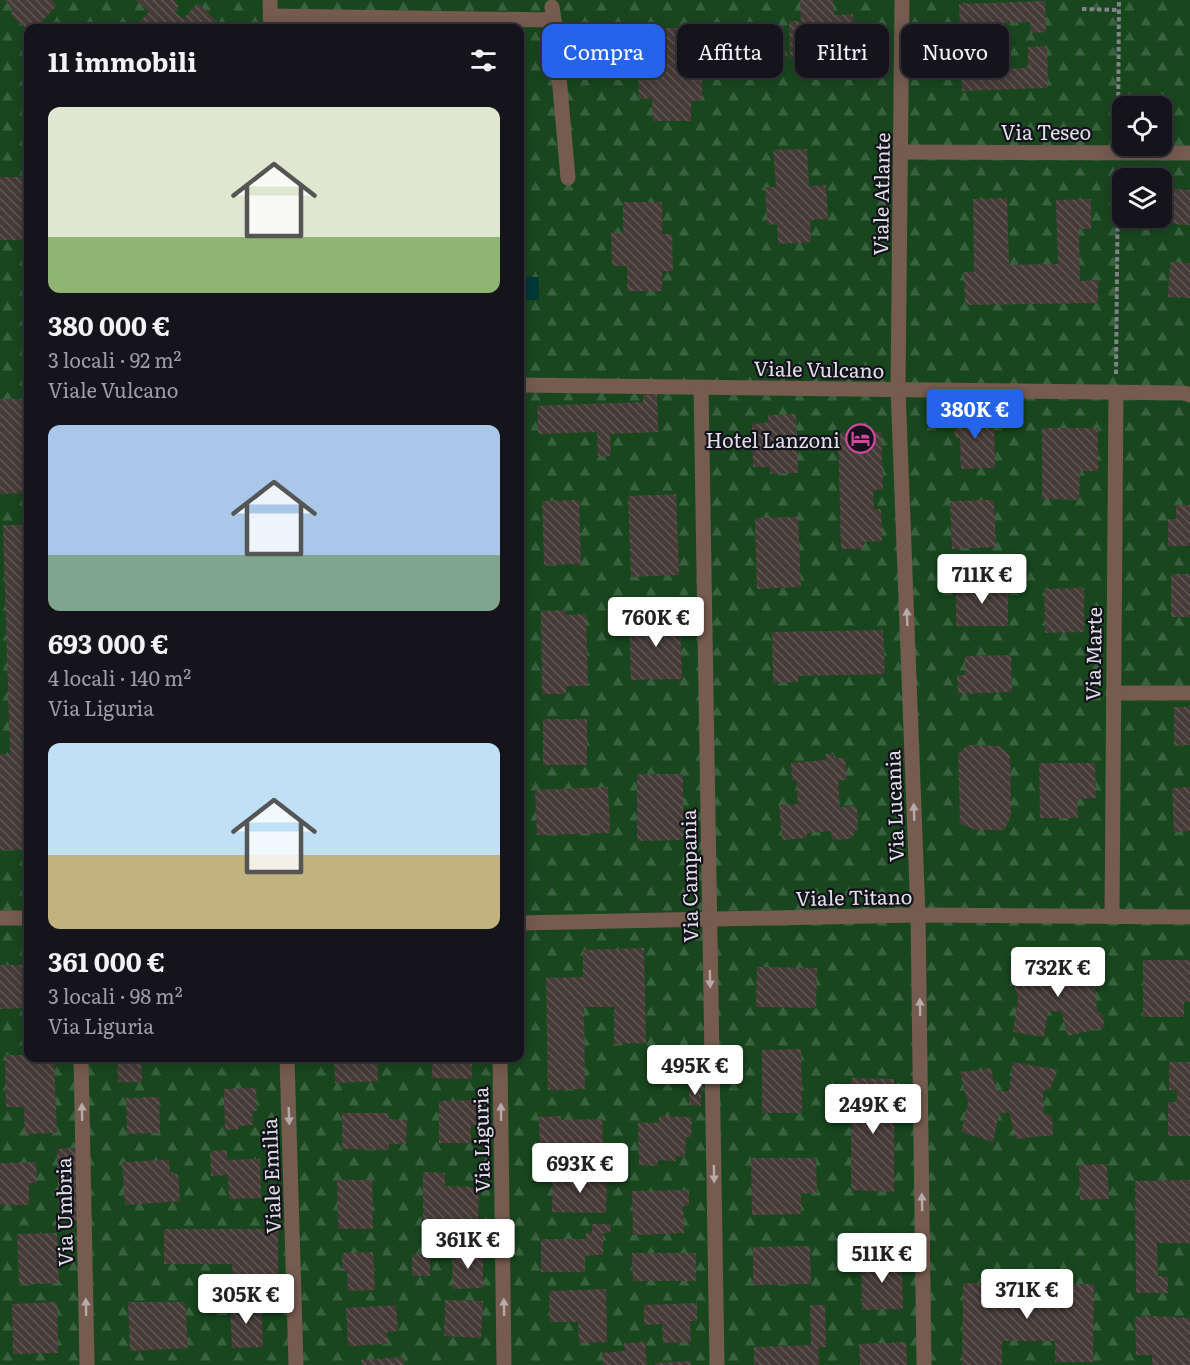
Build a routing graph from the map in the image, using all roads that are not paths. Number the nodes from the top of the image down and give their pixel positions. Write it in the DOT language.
graph roads {
  1 [pos="270,0"];
  2 [pos="902,0"];
  3 [pos="270,22"];
  4 [pos="901,152"];
  5 [pos="1190,153"];
  6 [pos="568,178"];
  7 [pos="524,385"];
  8 [pos="701,387"];
  9 [pos="898,389"];
  10 [pos="1116,392"];
  11 [pos="1190,395"];
  12 [pos="1113,693"];
  13 [pos="1190,693"];
  14 [pos="918,915"];
  15 [pos="1112,916"];
  16 [pos="1190,917"];
  17 [pos="0,918"];
  18 [pos="24,918"];
  19 [pos="709,920"];
  20 [pos="524,923"];
  21 [pos="81,1062"];
  22 [pos="287,1062"];
  23 [pos="500,1062"];
  24 [pos="87,1365"];
  25 [pos="296,1365"];
  26 [pos="504,1365"];
  27 [pos="717,1365"];
  28 [pos="924,1365"];
  1 -- 3 [label="street"];
  2 -- 4 [label="street, Viale Atlante"];
  3 -- 6 [label="street"];
  4 -- 5 [label="street, Via Teseo"];
  4 -- 9 [label="street, Viale Atlante"];
  7 -- 8 [label="street, Viale Vulcano"];
  8 -- 9 [label="street, Viale Vulcano"];
  8 -- 19 [label="street, Via Campania"];
  9 -- 10 [label="street, Viale Vulcano"];
  14 -- 9 [label="street, Via Lucania, one-way"];
  10 -- 11 [label="street, Viale Vulcano"];
  10 -- 12 [label="street, Via Marte"];
  12 -- 13 [label="street"];
  12 -- 15 [label="street, Via Marte"];
  14 -- 15 [label="street, Viale Titano"];
  14 -- 19 [label="street, Viale Titano"];
  28 -- 14 [label="street, Via Lucania, one-way"];
  15 -- 16 [label="street, Viale Titano"];
  17 -- 18 [label="street"];
  19 -- 20 [label="street, Viale Titano"];
  19 -- 27 [label="street, Via Campania, one-way"];
  24 -- 21 [label="street, Via Umbria, one-way"];
  22 -- 25 [label="street, Viale Emilia, one-way"];
  26 -- 23 [label="street, Via Liguria, one-way"];
}
